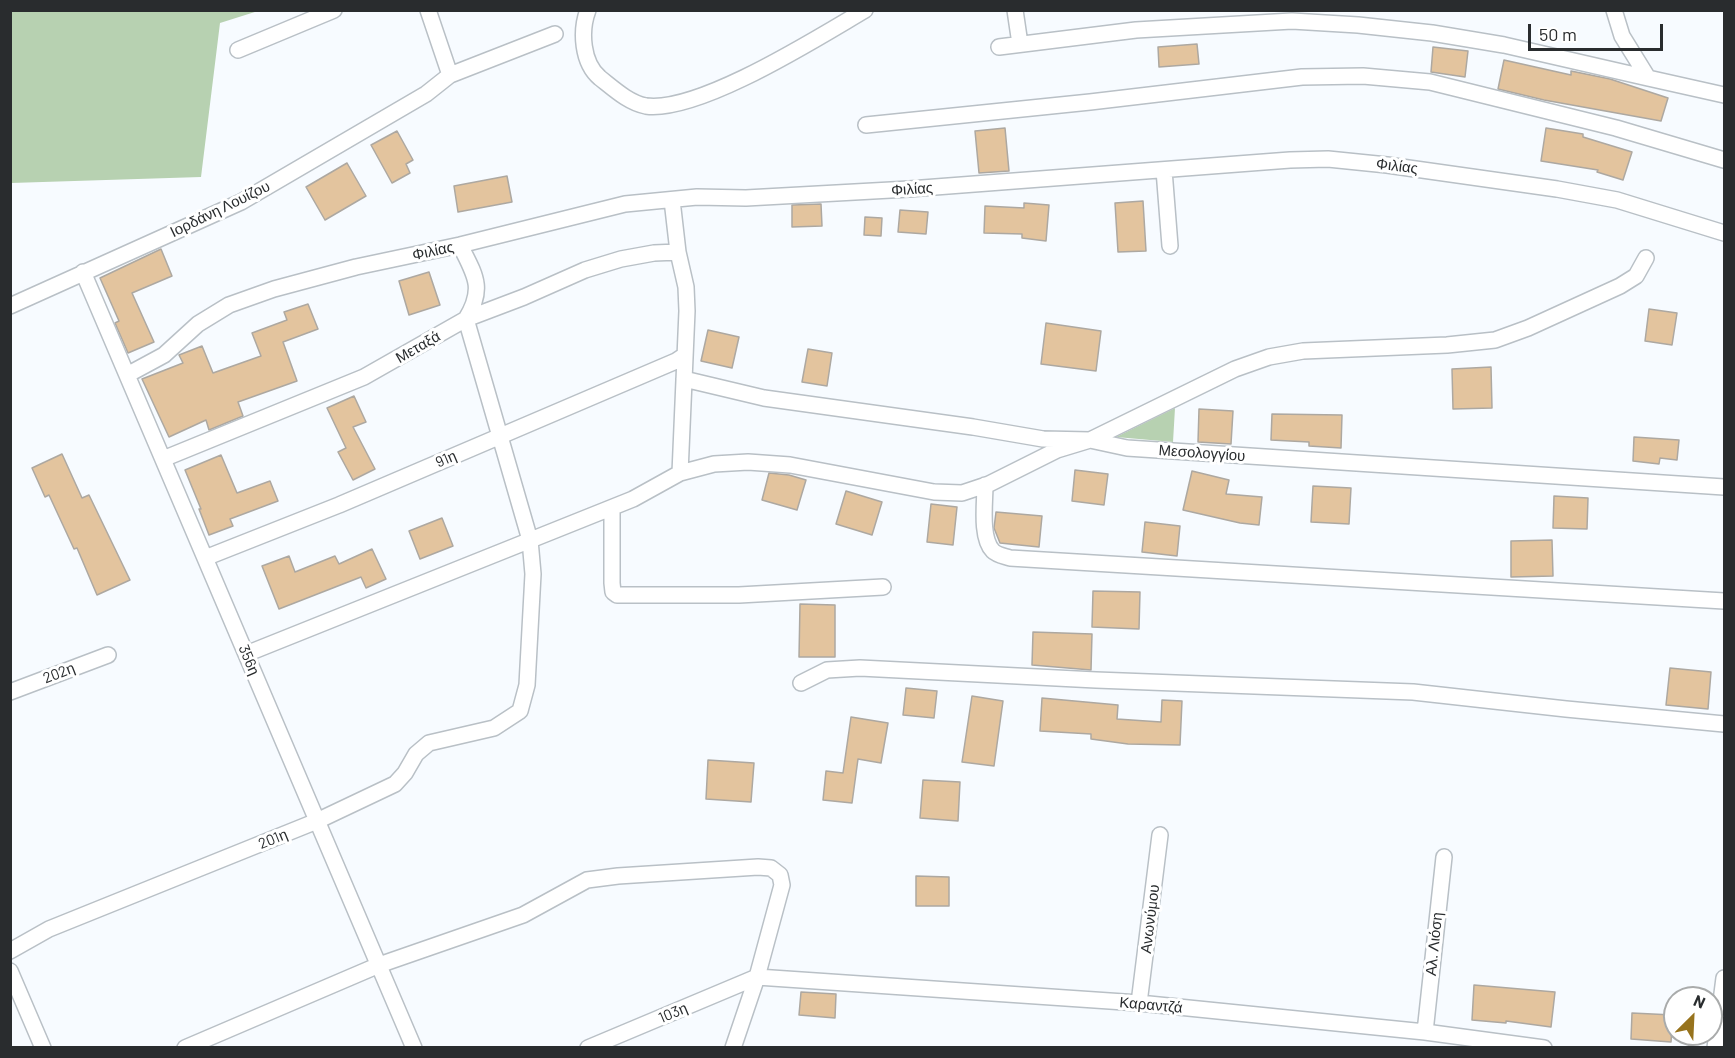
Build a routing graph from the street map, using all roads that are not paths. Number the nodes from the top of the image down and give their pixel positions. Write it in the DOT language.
graph roads {
  1 [pos="334,10"];
  2 [pos="428,10"];
  3 [pos="588,10"];
  4 [pos="865,10"];
  5 [pos="1015,10"];
  6 [pos="1614,10"];
  7 [pos="555,34"];
  8 [pos="1020,44"];
  9 [pos="999,47"];
  10 [pos="238,50"];
  11 [pos="450,75"];
  12 [pos="1648,78"];
  13 [pos="1725,95"];
  14 [pos="866,125"];
  15 [pos="1725,160"];
  16 [pos="1164,170"];
  17 [pos="672,200"];
  18 [pos="1725,233"];
  19 [pos="460,245"];
  20 [pos="1170,246"];
  21 [pos="678,252"];
  22 [pos="1646,258"];
  23 [pos="83,272"];
  24 [pos="10,306"];
  25 [pos="466,319"];
  26 [pos="685,355"];
  27 [pos="127,375"];
  28 [pos="684,379"];
  29 [pos="501,435"];
  30 [pos="1090,440"];
  31 [pos="163,459"];
  32 [pos="680,473"];
  33 [pos="985,485"];
  34 [pos="1725,487"];
  35 [pos="612,508"];
  36 [pos="530,540"];
  37 [pos="205,558"];
  38 [pos="883,587"];
  39 [pos="1725,601"];
  40 [pos="246,654"];
  41 [pos="108,655"];
  42 [pos="801,683"];
  43 [pos="10,692"];
  44 [pos="1725,724"];
  45 [pos="317,821"];
  46 [pos="1160,835"];
  47 [pos="1444,857"];
  48 [pos="10,951"];
  49 [pos="379,965"];
  50 [pos="10,971"];
  51 [pos="756,977"];
  52 [pos="1725,978"];
  53 [pos="1139,1003"];
  54 [pos="1425,1032"];
  55 [pos="43,1047"];
  56 [pos="185,1047"];
  57 [pos="414,1047"];
  58 [pos="588,1047"];
  59 [pos="733,1047"];
  60 [pos="1544,1047"];
  61 [pos="1715,1047"];
  1 -- 10 [label="street"];
  2 -- 11 [label="street"];
  3 -- 4 [label="street"];
  5 -- 8 [label="street"];
  6 -- 12 [label="street"];
  7 -- 11 [label="street, Ιορδάνη Λουίζου"];
  8 -- 9 [label="street"];
  8 -- 12 [label="street"];
  11 -- 23 [label="street, Ιορδάνη Λουίζου"];
  12 -- 13 [label="street"];
  14 -- 15 [label="street"];
  16 -- 17 [label="street, Φιλίας"];
  16 -- 18 [label="street, Φιλίας"];
  16 -- 20 [label="street"];
  17 -- 19 [label="street, Φιλίας"];
  17 -- 21 [label="street"];
  19 -- 25 [label="street"];
  19 -- 27 [label="street, Φιλίας"];
  21 -- 25 [label="street, Μεταξά"];
  21 -- 26 [label="street"];
  22 -- 30 [label="street"];
  23 -- 24 [label="street, Ιορδάνη Λουίζου"];
  23 -- 27 [label="street, 356η"];
  25 -- 29 [label="street"];
  25 -- 31 [label="street, Μεταξά"];
  26 -- 28 [label="street"];
  26 -- 29 [label="street, 91η"];
  27 -- 31 [label="street, 356η"];
  28 -- 30 [label="street, Μεσολογγίου"];
  28 -- 32 [label="street"];
  29 -- 36 [label="street"];
  29 -- 37 [label="street, 91η"];
  30 -- 33 [label="street"];
  30 -- 34 [label="street, Μεσολογγίου"];
  31 -- 37 [label="street, 356η"];
  32 -- 33 [label="street"];
  32 -- 35 [label="street"];
  33 -- 39 [label="street"];
  35 -- 36 [label="street"];
  35 -- 38 [label="street"];
  36 -- 40 [label="street"];
  36 -- 45 [label="street, 201η"];
  37 -- 40 [label="street, 356η"];
  40 -- 45 [label="street, 356η"];
  41 -- 43 [label="street, 202η"];
  42 -- 44 [label="street"];
  45 -- 48 [label="street, 201η"];
  45 -- 49 [label="street, 356η"];
  46 -- 53 [label="street, Ανωνύμου"];
  47 -- 54 [label="street, Αλ. Λιόση"];
  49 -- 51 [label="street"];
  49 -- 56 [label="street"];
  49 -- 57 [label="street, 356η"];
  50 -- 55 [label="street"];
  51 -- 53 [label="street, Καραντζά"];
  51 -- 58 [label="street, 103η"];
  51 -- 59 [label="street"];
  52 -- 61 [label="street"];
  53 -- 54 [label="street, Καραντζά"];
  54 -- 60 [label="street, Καραντζά"];
}
